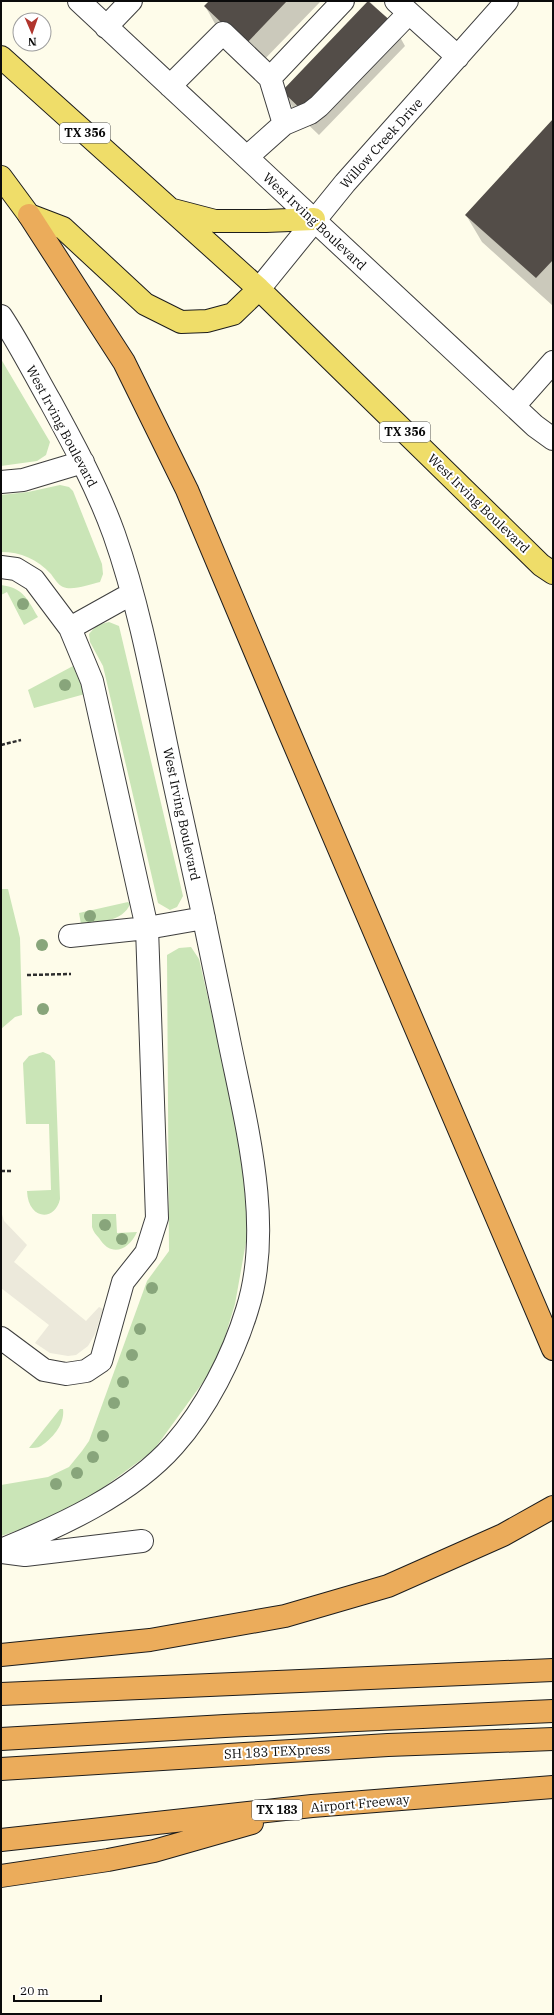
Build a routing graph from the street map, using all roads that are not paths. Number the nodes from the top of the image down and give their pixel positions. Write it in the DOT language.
graph roads {
  1 [pos="79,1"];
  2 [pos="131,1"];
  3 [pos="343,1"];
  4 [pos="507,1"];
  5 [pos="402,7"];
  6 [pos="106,26"];
  7 [pos="1,56"];
  8 [pos="458,56"];
  9 [pos="270,78"];
  10 [pos="170,86"];
  11 [pos="284,124"];
  12 [pos="247,157"];
  13 [pos="1,177"];
  14 [pos="170,210"];
  15 [pos="29,215"];
  16 [pos="314,219"];
  17 [pos="259,289"];
  18 [pos="1,316"];
  19 [pos="553,362"];
  20 [pos="514,406"];
  21 [pos="553,439"];
  22 [pos="83,462"];
  23 [pos="1,482"];
  24 [pos="1,567"];
  25 [pos="553,574"];
  26 [pos="131,594"];
  27 [pos="70,628"];
  28 [pos="204,918"];
  29 [pos="147,928"];
  30 [pos="70,936"];
  31 [pos="1,1338"];
  32 [pos="550,1343"];
  33 [pos="553,1507"];
  34 [pos="142,1541"];
  35 [pos="1,1551"];
  36 [pos="1,1656"];
  37 [pos="553,1670"];
  38 [pos="1,1694"];
  39 [pos="553,1711"];
  40 [pos="1,1739"];
  41 [pos="553,1739"];
  42 [pos="1,1769"];
  43 [pos="553,1787"];
  44 [pos="312,1806"];
  45 [pos="1,1840"];
  46 [pos="1,1876"];
  1 -- 6 [label="street, West Irving Boulevard"];
  2 -- 6 [label="street"];
  3 -- 9 [label="street"];
  4 -- 8 [label="street, Willow Creek Drive"];
  5 -- 8 [label="street"];
  5 -- 11 [label="street"];
  6 -- 10 [label="street, West Irving Boulevard"];
  7 -- 14 [label="main road, West Irving Boulevard / TX 356"];
  8 -- 16 [label="street, Willow Creek Drive"];
  9 -- 10 [label="street"];
  9 -- 11 [label="street"];
  10 -- 12 [label="street, West Irving Boulevard"];
  11 -- 12 [label="street"];
  12 -- 16 [label="street, West Irving Boulevard"];
  13 -- 15 [label="main road"];
  14 -- 16 [label="main road"];
  14 -- 17 [label="main road, West Irving Boulevard / TX 356"];
  15 -- 17 [label="main road"];
  15 -- 32 [label="highway"];
  16 -- 17 [label="street, Willow Creek Drive"];
  16 -- 20 [label="street, West Irving Boulevard"];
  17 -- 25 [label="main road, West Irving Boulevard / TX 356"];
  18 -- 22 [label="street, West Irving Boulevard"];
  19 -- 20 [label="street"];
  20 -- 21 [label="street, West Irving Boulevard"];
  22 -- 23 [label="street"];
  22 -- 26 [label="street, West Irving Boulevard"];
  24 -- 27 [label="street"];
  26 -- 27 [label="street"];
  26 -- 28 [label="street, West Irving Boulevard"];
  27 -- 29 [label="street"];
  28 -- 29 [label="street"];
  28 -- 35 [label="street, West Irving Boulevard"];
  29 -- 30 [label="street"];
  29 -- 31 [label="street"];
  33 -- 36 [label="highway"];
  34 -- 35 [label="street"];
  37 -- 38 [label="highway"];
  39 -- 40 [label="highway, SH 183 TEXpress"];
  41 -- 42 [label="highway, SH 183 TEXpress"];
  43 -- 44 [label="highway, Airport Freeway / TX 183"];
  44 -- 45 [label="highway, Airport Freeway / TX 183"];
  44 -- 46 [label="highway"];
}
